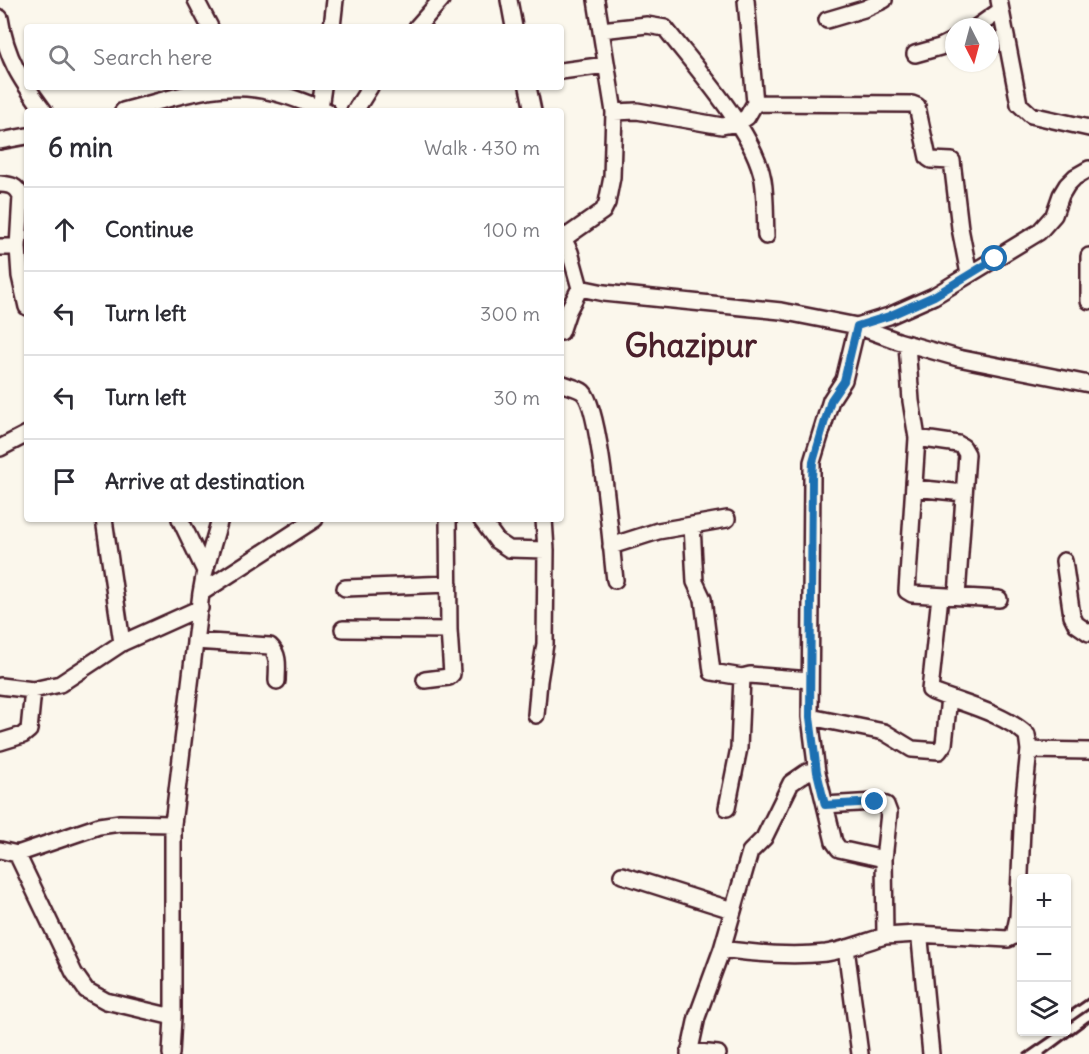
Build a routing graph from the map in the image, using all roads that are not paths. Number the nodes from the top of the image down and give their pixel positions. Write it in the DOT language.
graph roads {
  1 [pos="196,0"];
  2 [pos="336,0"];
  3 [pos="441,0"];
  4 [pos="509,0"];
  5 [pos="596,0"];
  6 [pos="746,0"];
  7 [pos="884,0"];
  8 [pos="1000,5"];
  9 [pos="0,18"];
  10 [pos="986,18"];
  11 [pos="827,20"];
  12 [pos="208,24"];
  13 [pos="332,24"];
  14 [pos="420,24"];
  15 [pos="513,24"];
  16 [pos="601,30"];
  17 [pos="945,44"];
  18 [pos="915,54"];
  19 [pos="606,66"];
  20 [pos="564,71"];
  21 [pos="24,83"];
  22 [pos="29,90"];
  23 [pos="205,90"];
  24 [pos="259,90"];
  25 [pos="323,90"];
  26 [pos="368,90"];
  27 [pos="529,90"];
  28 [pos="755,103"];
  29 [pos="42,108"];
  30 [pos="135,108"];
  31 [pos="317,108"];
  32 [pos="323,108"];
  33 [pos="357,108"];
  34 [pos="532,108"];
  35 [pos="614,112"];
  36 [pos="738,123"];
  37 [pos="1089,128"];
  38 [pos="24,137"];
  39 [pos="1,144"];
  40 [pos="1089,169"];
  41 [pos="0,184"];
  42 [pos="564,235"];
  43 [pos="766,236"];
  44 [pos="564,240"];
  45 [pos="0,247"];
  46 [pos="18,247"];
  47 [pos="1089,256"];
  48 [pos="969,274"];
  49 [pos="580,288"];
  50 [pos="24,294"];
  51 [pos="1089,301"];
  52 [pos="564,323"];
  53 [pos="857,326"];
  54 [pos="907,344"];
  55 [pos="564,384"];
  56 [pos="1089,384"];
  57 [pos="24,436"];
  58 [pos="917,438"];
  59 [pos="0,448"];
  60 [pos="914,488"];
  61 [pos="964,493"];
  62 [pos="727,519"];
  63 [pos="104,522"];
  64 [pos="181,522"];
  65 [pos="219,522"];
  66 [pos="311,522"];
  67 [pos="448,522"];
  68 [pos="483,522"];
  69 [pos="544,522"];
  70 [pos="692,525"];
  71 [pos="611,546"];
  72 [pos="546,550"];
  73 [pos="1064,561"];
  74 [pos="205,571"];
  75 [pos="615,580"];
  76 [pos="449,584"];
  77 [pos="345,588"];
  78 [pos="940,596"];
  79 [pos="957,597"];
  80 [pos="999,599"];
  81 [pos="200,600"];
  82 [pos="343,629"];
  83 [pos="449,630"];
  84 [pos="1089,633"];
  85 [pos="195,641"];
  86 [pos="122,643"];
  87 [pos="742,677"];
  88 [pos="426,680"];
  89 [pos="810,680"];
  90 [pos="277,681"];
  91 [pos="0,686"];
  92 [pos="33,690"];
  93 [pos="949,698"];
  94 [pos="536,715"];
  95 [pos="810,717"];
  96 [pos="0,742"];
  97 [pos="1029,750"];
  98 [pos="1089,751"];
  99 [pos="817,772"];
  100 [pos="825,805"];
  101 [pos="727,808"];
  102 [pos="173,824"];
  103 [pos="0,850"];
  104 [pos="17,854"];
  105 [pos="884,859"];
  106 [pos="622,875"];
  107 [pos="732,910"];
  108 [pos="917,934"];
  109 [pos="885,936"];
  110 [pos="846,948"];
  111 [pos="722,949"];
  112 [pos="173,1017"];
  113 [pos="689,1053"];
  114 [pos="171,1054"];
  115 [pos="717,1054"];
  116 [pos="860,1054"];
  117 [pos="931,1054"];
  1 -- 12 [label="street"];
  2 -- 13 [label="street"];
  3 -- 14 [label="street"];
  4 -- 15 [label="street"];
  5 -- 16 [label="street"];
  6 -- 28 [label="street"];
  7 -- 11 [label="street"];
  8 -- 10 [label="street"];
  8 -- 37 [label="street"];
  9 -- 21 [label="street"];
  16 -- 19 [label="street"];
  16 -- 36 [label="street"];
  17 -- 18 [label="street"];
  19 -- 20 [label="street"];
  19 -- 35 [label="street"];
  22 -- 29 [label="street"];
  23 -- 30 [label="street"];
  24 -- 31 [label="street"];
  25 -- 32 [label="street"];
  26 -- 33 [label="street"];
  27 -- 34 [label="street"];
  28 -- 36 [label="street"];
  28 -- 48 [label="street"];
  35 -- 36 [label="street"];
  35 -- 42 [label="street"];
  36 -- 43 [label="street"];
  38 -- 39 [label="street"];
  40 -- 48 [label="street"];
  41 -- 46 [label="street"];
  44 -- 49 [label="street"];
  45 -- 46 [label="street"];
  46 -- 50 [label="street"];
  47 -- 51 [label="street"];
  48 -- 53 [label="street"];
  49 -- 52 [label="street"];
  49 -- 53 [label="street"];
  53 -- 54 [label="street"];
  53 -- 89 [label="street"];
  54 -- 56 [label="street"];
  54 -- 58 [label="street"];
  55 -- 71 [label="street"];
  57 -- 59 [label="street"];
  58 -- 60 [label="street"];
  58 -- 61 [label="street"];
  60 -- 61 [label="street"];
  60 -- 78 [label="street"];
  61 -- 79 [label="street"];
  62 -- 70 [label="street"];
  63 -- 86 [label="street"];
  64 -- 74 [label="street"];
  65 -- 74 [label="street"];
  66 -- 81 [label="street"];
  67 -- 76 [label="street"];
  68 -- 72 [label="street"];
  69 -- 72 [label="street"];
  70 -- 71 [label="street"];
  70 -- 87 [label="street"];
  71 -- 75 [label="street"];
  72 -- 94 [label="street"];
  73 -- 84 [label="street"];
  74 -- 81 [label="street"];
  76 -- 77 [label="street"];
  76 -- 83 [label="street"];
  78 -- 79 [label="street"];
  78 -- 93 [label="street"];
  79 -- 80 [label="street"];
  81 -- 85 [label="street"];
  81 -- 86 [label="street"];
  82 -- 83 [label="street"];
  83 -- 88 [label="street"];
  85 -- 90 [label="street"];
  85 -- 102 [label="street"];
  86 -- 92 [label="street"];
  87 -- 89 [label="street"];
  87 -- 101 [label="street"];
  89 -- 95 [label="street"];
  91 -- 92 [label="street"];
  92 -- 96 [label="street"];
  93 -- 95 [label="street"];
  93 -- 97 [label="street"];
  95 -- 99 [label="street"];
  97 -- 98 [label="street"];
  97 -- 108 [label="street"];
  99 -- 100 [label="street"];
  99 -- 107 [label="street"];
  100 -- 105 [label="street"];
  100 -- 105 [label="street"];
  102 -- 104 [label="street"];
  102 -- 112 [label="street"];
  103 -- 104 [label="street"];
  104 -- 112 [label="street"];
  105 -- 109 [label="street"];
  106 -- 107 [label="street"];
  107 -- 111 [label="street"];
  108 -- 109 [label="street"];
  108 -- 117 [label="street"];
  109 -- 110 [label="street"];
  110 -- 111 [label="street"];
  110 -- 116 [label="street"];
  111 -- 113 [label="street"];
  112 -- 114 [label="street"];
  113 -- 115 [label="street"];
}
